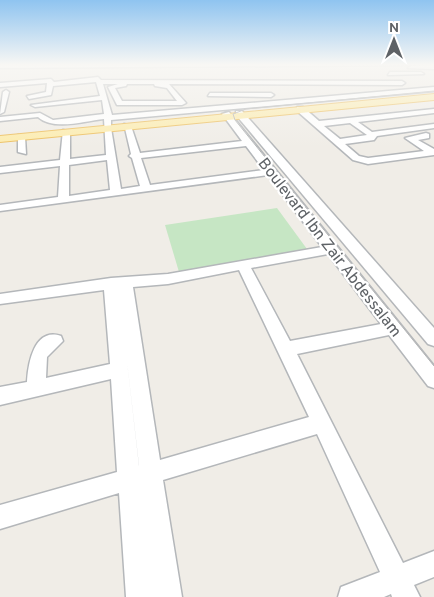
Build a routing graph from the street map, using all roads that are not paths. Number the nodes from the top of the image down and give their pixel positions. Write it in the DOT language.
graph roads {
  1 [pos="8,92"];
  2 [pos="27,92"];
  3 [pos="51,92"];
  4 [pos="102,92"];
  5 [pos="114,92"];
  6 [pos="125,92"];
  7 [pos="135,92"];
  8 [pos="154,92"];
  9 [pos="154,92"];
  10 [pos="174,92"];
  11 [pos="174,92"];
  12 [pos="210,92"];
  13 [pos="219,92"];
  14 [pos="244,92"];
  15 [pos="304,92"];
  16 [pos="313,92"];
  17 [pos="356,92"];
  18 [pos="404,92"];
  19 [pos="139,94"];
  20 [pos="151,94"];
  21 [pos="48,95"];
  22 [pos="103,95"];
  23 [pos="228,95"];
  24 [pos="294,96"];
  25 [pos="434,96"];
  26 [pos="29,97"];
  27 [pos="76,98"];
  28 [pos="368,99"];
  29 [pos="318,100"];
  30 [pos="402,100"];
  31 [pos="132,103"];
  32 [pos="182,103"];
  33 [pos="28,106"];
  34 [pos="343,106"];
  35 [pos="1,107"];
  36 [pos="209,108"];
  37 [pos="427,111"];
  38 [pos="64,112"];
  39 [pos="189,113"];
  40 [pos="233,113"];
  41 [pos="40,115"];
  42 [pos="27,116"];
  43 [pos="388,116"];
  44 [pos="434,117"];
  45 [pos="108,118"];
  46 [pos="0,119"];
  47 [pos="80,119"];
  48 [pos="362,119"];
  49 [pos="350,120"];
  50 [pos="316,124"];
  51 [pos="127,126"];
  52 [pos="434,126"];
  53 [pos="398,130"];
  54 [pos="66,132"];
  55 [pos="372,134"];
  56 [pos="434,135"];
  57 [pos="21,137"];
  58 [pos="409,138"];
  59 [pos="0,139"];
  60 [pos="337,142"];
  61 [pos="248,143"];
  62 [pos="23,152"];
  63 [pos="433,152"];
  64 [pos="134,156"];
  65 [pos="110,157"];
  66 [pos="65,162"];
  67 [pos="0,170"];
  68 [pos="270,172"];
  69 [pos="146,188"];
  70 [pos="116,192"];
  71 [pos="62,200"];
  72 [pos="0,208"];
  73 [pos="331,250"];
  74 [pos="242,265"];
  75 [pos="118,282"];
  76 [pos="0,299"];
  77 [pos="392,328"];
  78 [pos="434,339"];
  79 [pos="55,341"];
  80 [pos="286,349"];
  81 [pos="118,370"];
  82 [pos="434,380"];
  83 [pos="36,388"];
  84 [pos="0,396"];
  85 [pos="322,424"];
  86 [pos="150,474"];
  87 [pos="129,480"];
  88 [pos="0,517"];
  89 [pos="434,564"];
  90 [pos="402,588"];
  91 [pos="140,597"];
  92 [pos="168,597"];
  93 [pos="351,597"];
  1 -- 35 [label="street"];
  2 -- 26 [label="street"];
  3 -- 21 [label="street"];
  4 -- 22 [label="street"];
  5 -- 31 [label="street"];
  6 -- 31 [label="street"];
  7 -- 19 [label="street"];
  8 -- 20 [label="street"];
  9 -- 20 [label="street"];
  10 -- 32 [label="street"];
  11 -- 32 [label="street"];
  12 -- 36 [label="street"];
  13 -- 23 [label="street"];
  14 -- 24 [label="street"];
  15 -- 24 [label="street"];
  16 -- 29 [label="street"];
  17 -- 28 [label="street"];
  18 -- 28 [label="street"];
  19 -- 20 [label="street"];
  19 -- 20 [label="street"];
  19 -- 31 [label="street"];
  21 -- 26 [label="street"];
  21 -- 27 [label="street"];
  22 -- 27 [label="street"];
  22 -- 45 [label="street"];
  23 -- 24 [label="street"];
  23 -- 40 [label="street"];
  24 -- 29 [label="street"];
  24 -- 34 [label="main road"];
  24 -- 40 [label="main road"];
  24 -- 50 [label="street"];
  25 -- 30 [label="main road"];
  25 -- 40 [label="main road"];
  26 -- 33 [label="street"];
  27 -- 33 [label="street"];
  27 -- 47 [label="street"];
  28 -- 29 [label="street"];
  28 -- 30 [label="main road"];
  28 -- 34 [label="main road"];
  28 -- 43 [label="street"];
  30 -- 37 [label="street"];
  32 -- 39 [label="street"];
  33 -- 42 [label="street"];
  34 -- 48 [label="street"];
  36 -- 39 [label="street"];
  36 -- 40 [label="street"];
  37 -- 43 [label="street"];
  37 -- 44 [label="street"];
  38 -- 41 [label="street"];
  39 -- 40 [label="main road"];
  39 -- 45 [label="street"];
  39 -- 51 [label="main road"];
  40 -- 61 [label="street, Boulevard Ibn Zair Abdessalam"];
  40 -- 78 [label="street, Boulevard Ibn Zair Abdessalam"];
  41 -- 42 [label="street"];
  41 -- 47 [label="street"];
  42 -- 46 [label="street"];
  43 -- 48 [label="street"];
  45 -- 47 [label="street"];
  45 -- 51 [label="main road"];
  45 -- 54 [label="main road"];
  45 -- 65 [label="street"];
  48 -- 49 [label="street"];
  49 -- 50 [label="street"];
  49 -- 55 [label="street"];
  50 -- 60 [label="street"];
  51 -- 64 [label="street"];
  52 -- 53 [label="street"];
  53 -- 55 [label="street"];
  53 -- 58 [label="street"];
  54 -- 57 [label="main road"];
  54 -- 66 [label="street"];
  55 -- 60 [label="street"];
  56 -- 58 [label="street"];
  57 -- 59 [label="main road"];
  57 -- 62 [label="street"];
  58 -- 63 [label="street"];
  60 -- 63 [label="street"];
  61 -- 64 [label="street"];
  61 -- 68 [label="street, Boulevard Ibn Zair Abdessalam"];
  64 -- 69 [label="street"];
  65 -- 66 [label="street"];
  65 -- 70 [label="street"];
  66 -- 67 [label="street"];
  66 -- 71 [label="street"];
  68 -- 69 [label="street"];
  68 -- 73 [label="street, Boulevard Ibn Zair Abdessalam"];
  69 -- 70 [label="street"];
  70 -- 71 [label="street"];
  71 -- 72 [label="street"];
  73 -- 74 [label="street"];
  73 -- 77 [label="street, Boulevard Ibn Zair Abdessalam"];
  74 -- 75 [label="street"];
  74 -- 80 [label="street"];
  75 -- 76 [label="street"];
  75 -- 81 [label="street"];
  75 -- 86 [label="street"];
  77 -- 80 [label="street"];
  77 -- 82 [label="street, Boulevard Ibn Zair Abdessalam"];
  79 -- 83 [label="street"];
  80 -- 85 [label="street"];
  81 -- 83 [label="street"];
  81 -- 87 [label="street"];
  83 -- 84 [label="street"];
  85 -- 86 [label="street"];
  85 -- 90 [label="street"];
  86 -- 87 [label="street"];
  86 -- 92 [label="street"];
  87 -- 88 [label="street"];
  87 -- 91 [label="street"];
  89 -- 90 [label="street"];
  90 -- 93 [label="street"];
}
